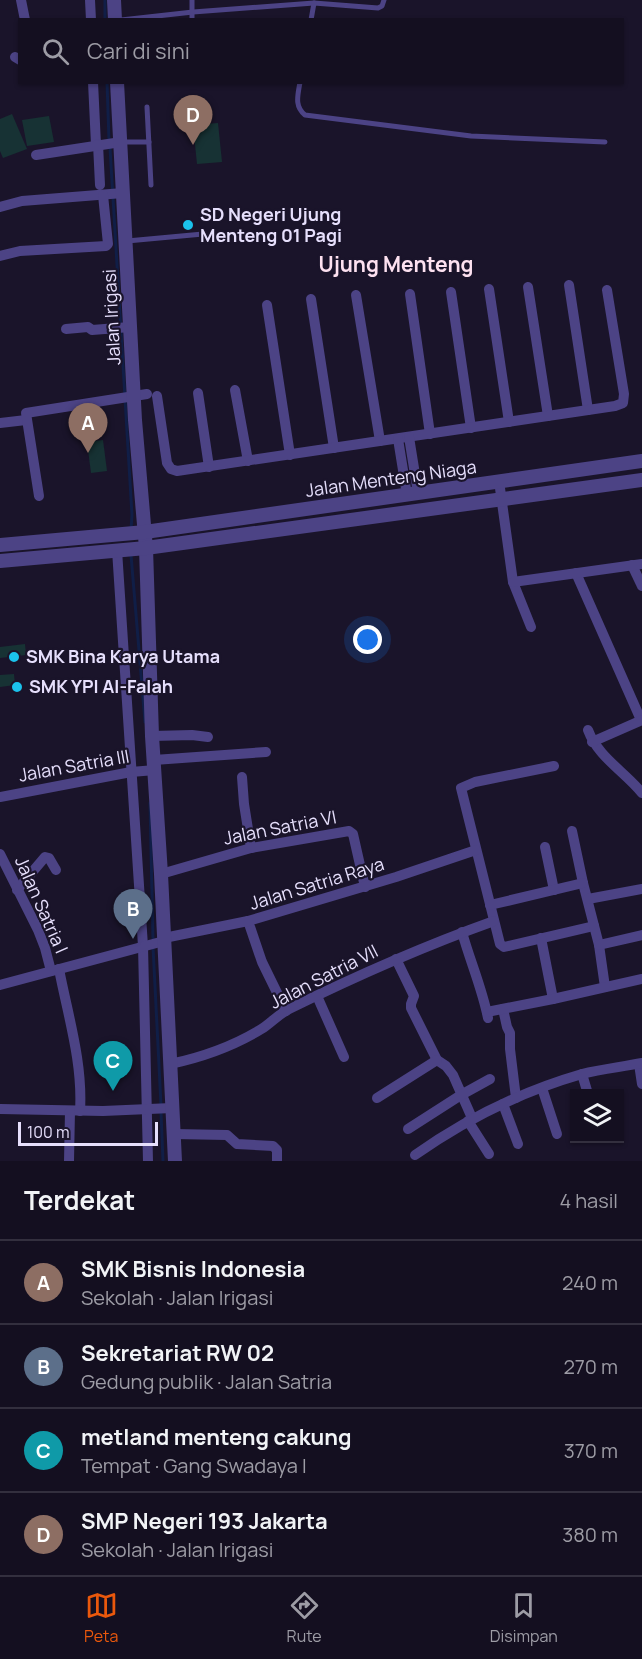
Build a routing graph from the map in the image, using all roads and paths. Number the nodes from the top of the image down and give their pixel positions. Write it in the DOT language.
graph roads {
  1 [pos="21,0"];
  2 [pos="90,0"];
  3 [pos="114,0"];
  4 [pos="192,0"];
  5 [pos="384,0"];
  6 [pos="314,3"];
  7 [pos="193,12"];
  8 [pos="24,18"];
  9 [pos="91,18"];
  10 [pos="115,18"];
  11 [pos="139,18"];
  12 [pos="192,18"];
  13 [pos="311,18"];
  14 [pos="93,84"];
  15 [pos="117,84"];
  16 [pos="300,84"];
  17 [pos="147,107"];
  18 [pos="117,142"];
  19 [pos="149,142"];
  20 [pos="605,142"];
  21 [pos="98,144"];
  22 [pos="36,154"];
  23 [pos="151,185"];
  24 [pos="103,192"];
  25 [pos="121,193"];
  26 [pos="0,207"];
  27 [pos="203,234"];
  28 [pos="126,241"];
  29 [pos="0,256"];
  30 [pos="569,285"];
  31 [pos="528,287"];
  32 [pos="489,289"];
  33 [pos="607,290"];
  34 [pos="451,292"];
  35 [pos="410,294"];
  36 [pos="356,295"];
  37 [pos="311,299"];
  38 [pos="267,305"];
  39 [pos="126,327"];
  40 [pos="66,329"];
  41 [pos="235,390"];
  42 [pos="198,393"];
  43 [pos="137,397"];
  44 [pos="588,410"];
  45 [pos="548,416"];
  46 [pos="26,420"];
  47 [pos="509,422"];
  48 [pos="0,423"];
  49 [pos="471,428"];
  50 [pos="430,434"];
  51 [pos="403,438"];
  52 [pos="380,441"];
  53 [pos="334,448"];
  54 [pos="290,454"];
  55 [pos="248,461"];
  56 [pos="642,461"];
  57 [pos="209,467"];
  58 [pos="642,480"];
  59 [pos="499,482"];
  60 [pos="413,494"];
  61 [pos="39,496"];
  62 [pos="501,499"];
  63 [pos="144,532"];
  64 [pos="0,545"];
  65 [pos="145,548"];
  66 [pos="118,550"];
  67 [pos="0,561"];
  68 [pos="637,565"];
  69 [pos="576,573"];
  70 [pos="513,582"];
  71 [pos="642,586"];
  72 [pos="531,627"];
  73 [pos="641,720"];
  74 [pos="588,730"];
  75 [pos="152,736"];
  76 [pos="208,737"];
  77 [pos="592,742"];
  78 [pos="266,752"];
  79 [pos="554,766"];
  80 [pos="152,767"];
  81 [pos="133,772"];
  82 [pos="242,777"];
  83 [pos="638,782"];
  84 [pos="642,793"];
  85 [pos="0,797"];
  86 [pos="572,831"];
  87 [pos="545,847"];
  88 [pos="251,848"];
  89 [pos="476,850"];
  90 [pos="0,854"];
  91 [pos="56,870"];
  92 [pos="161,873"];
  93 [pos="583,883"];
  94 [pos="365,887"];
  95 [pos="642,889"];
  96 [pos="17,890"];
  97 [pos="554,890"];
  98 [pos="588,899"];
  99 [pos="490,905"];
  100 [pos="248,921"];
  101 [pos="494,921"];
  102 [pos="594,926"];
  103 [pos="462,932"];
  104 [pos="642,935"];
  105 [pos="540,938"];
  106 [pos="163,940"];
  107 [pos="599,945"];
  108 [pos="144,946"];
  109 [pos="396,959"];
  110 [pos="55,970"];
  111 [pos="642,979"];
  112 [pos="0,985"];
  113 [pos="605,987"];
  114 [pos="317,996"];
  115 [pos="554,999"];
  116 [pos="503,1009"];
  117 [pos="286,1011"];
  118 [pos="344,1057"];
  119 [pos="435,1057"];
  120 [pos="640,1063"];
  121 [pos="170,1064"];
  122 [pos="582,1074"];
  123 [pos="490,1079"];
  124 [pos="642,1084"];
  125 [pos="542,1088"];
  126 [pos="586,1089"];
  127 [pos="461,1095"];
  128 [pos="377,1098"];
  129 [pos="516,1098"];
  130 [pos="503,1104"];
  131 [pos="170,1108"];
  132 [pos="0,1109"];
  133 [pos="151,1109"];
  134 [pos="75,1111"];
  135 [pos="470,1120"];
  136 [pos="408,1130"];
  137 [pos="174,1134"];
  138 [pos="557,1134"];
  139 [pos="518,1144"];
  140 [pos="489,1154"];
  141 [pos="415,1155"];
  142 [pos="69,1161"];
  143 [pos="148,1161"];
  144 [pos="175,1161"];
  145 [pos="277,1161"];
  1 -- 8 [label="street"];
  2 -- 9 [label="street"];
  3 -- 10 [label="street"];
  4 -- 7 [label="lane"];
  5 -- 6 [label="lane"];
  6 -- 7 [label="lane"];
  6 -- 13 [label="lane"];
  7 -- 11 [label="lane"];
  7 -- 12 [label="lane"];
  14 -- 21 [label="street"];
  15 -- 18 [label="street, Jalan Irigasi"];
  16 -- 20 [label="lane"];
  17 -- 19 [label="lane"];
  18 -- 19 [label="lane"];
  18 -- 21 [label="street"];
  18 -- 25 [label="street, Jalan Irigasi"];
  19 -- 23 [label="lane"];
  21 -- 22 [label="street"];
  21 -- 24 [label="street"];
  24 -- 25 [label="street"];
  24 -- 26 [label="street"];
  24 -- 29 [label="street"];
  25 -- 28 [label="street, Jalan Irigasi"];
  27 -- 28 [label="lane"];
  28 -- 39 [label="street, Jalan Irigasi"];
  30 -- 44 [label="street"];
  31 -- 45 [label="street"];
  32 -- 47 [label="street"];
  33 -- 44 [label="street"];
  34 -- 49 [label="street"];
  35 -- 50 [label="street"];
  36 -- 52 [label="street"];
  37 -- 53 [label="street"];
  38 -- 54 [label="street"];
  39 -- 40 [label="street"];
  39 -- 43 [label="street, Jalan Irigasi"];
  41 -- 55 [label="street"];
  42 -- 57 [label="street"];
  43 -- 46 [label="street"];
  43 -- 57 [label="street"];
  43 -- 63 [label="street, Jalan Irigasi"];
  44 -- 45 [label="street"];
  45 -- 47 [label="street"];
  46 -- 48 [label="street"];
  46 -- 61 [label="street"];
  47 -- 49 [label="street"];
  49 -- 50 [label="street"];
  50 -- 51 [label="street"];
  51 -- 52 [label="street"];
  51 -- 60 [label="street"];
  52 -- 53 [label="street"];
  53 -- 54 [label="street"];
  54 -- 55 [label="street"];
  55 -- 57 [label="street"];
  56 -- 59 [label="street, Jalan Menteng Niaga"];
  58 -- 62 [label="street, Jalan Menteng Niaga"];
  59 -- 60 [label="street, Jalan Menteng Niaga"];
  59 -- 62 [label="street"];
  60 -- 63 [label="street, Jalan Menteng Niaga"];
  62 -- 65 [label="street, Jalan Menteng Niaga"];
  62 -- 70 [label="street"];
  63 -- 64 [label="street, Jalan Menteng Niaga"];
  63 -- 65 [label="street, Jalan Irigasi"];
  65 -- 66 [label="street, Jalan Menteng Niaga"];
  65 -- 75 [label="street, Jalan Irigasi"];
  66 -- 67 [label="street, Jalan Menteng Niaga"];
  66 -- 81 [label="street"];
  68 -- 69 [label="street"];
  68 -- 71 [label="street"];
  69 -- 70 [label="street"];
  69 -- 73 [label="street"];
  70 -- 72 [label="street"];
  73 -- 77 [label="street"];
  74 -- 77 [label="street"];
  75 -- 76 [label="street"];
  75 -- 80 [label="street, Jalan Irigasi"];
  77 -- 83 [label="street"];
  78 -- 80 [label="street, Jalan Satria III"];
  79 -- 89 [label="street"];
  80 -- 81 [label="street, Jalan Satria III"];
  80 -- 92 [label="street, Jalan Irigasi"];
  81 -- 85 [label="street, Jalan Satria III"];
  81 -- 108 [label="street"];
  82 -- 88 [label="street"];
  83 -- 84 [label="street"];
  86 -- 93 [label="street"];
  87 -- 97 [label="street"];
  88 -- 92 [label="street, Jalan Satria VI"];
  88 -- 94 [label="street, Jalan Satria VI"];
  89 -- 94 [label="street, Jalan Satria Raya"];
  89 -- 99 [label="street"];
  90 -- 96 [label="street, Jalan Satria I"];
  91 -- 96 [label="street"];
  92 -- 106 [label="street, Jalan Irigasi"];
  93 -- 97 [label="street"];
  93 -- 98 [label="street"];
  94 -- 100 [label="street, Jalan Satria Raya"];
  95 -- 98 [label="street"];
  96 -- 110 [label="street, Jalan Satria I"];
  97 -- 99 [label="street"];
  98 -- 102 [label="street"];
  99 -- 101 [label="street"];
  100 -- 106 [label="street, Jalan Satria Raya"];
  100 -- 117 [label="street"];
  101 -- 103 [label="street, Jalan Satria VII"];
  101 -- 105 [label="street"];
  102 -- 105 [label="street"];
  102 -- 107 [label="street"];
  103 -- 109 [label="street, Jalan Satria VII"];
  103 -- 116 [label="street"];
  104 -- 107 [label="street"];
  105 -- 115 [label="street"];
  106 -- 108 [label="street, Jalan Satria Raya"];
  106 -- 121 [label="street, Jalan Irigasi"];
  107 -- 113 [label="street"];
  108 -- 110 [label="street, Jalan Satria Raya"];
  108 -- 133 [label="street"];
  109 -- 114 [label="street, Jalan Satria VII"];
  109 -- 119 [label="street"];
  110 -- 112 [label="street, Jalan Satria Raya"];
  110 -- 134 [label="street, Jalan Satria I"];
  111 -- 113 [label="street"];
  113 -- 115 [label="street"];
  114 -- 117 [label="street, Jalan Satria VII"];
  114 -- 118 [label="street"];
  115 -- 116 [label="street"];
  116 -- 129 [label="street"];
  117 -- 121 [label="street, Jalan Satria VII"];
  119 -- 127 [label="street"];
  119 -- 128 [label="street"];
  120 -- 122 [label="street"];
  120 -- 124 [label="street"];
  121 -- 131 [label="street, Jalan Irigasi"];
  122 -- 125 [label="street"];
  122 -- 126 [label="street"];
  123 -- 127 [label="street"];
  125 -- 129 [label="street"];
  125 -- 138 [label="street"];
  127 -- 135 [label="street"];
  127 -- 136 [label="street"];
  129 -- 130 [label="street"];
  130 -- 135 [label="street"];
  130 -- 139 [label="street"];
  131 -- 133 [label="street"];
  131 -- 137 [label="street, Jalan Irigasi"];
  132 -- 134 [label="street"];
  133 -- 134 [label="street"];
  133 -- 143 [label="street"];
  134 -- 142 [label="street, Jalan Satria I"];
  135 -- 140 [label="street"];
  135 -- 141 [label="street"];
  137 -- 144 [label="street, Jalan Irigasi"];
  137 -- 145 [label="street"];
}
